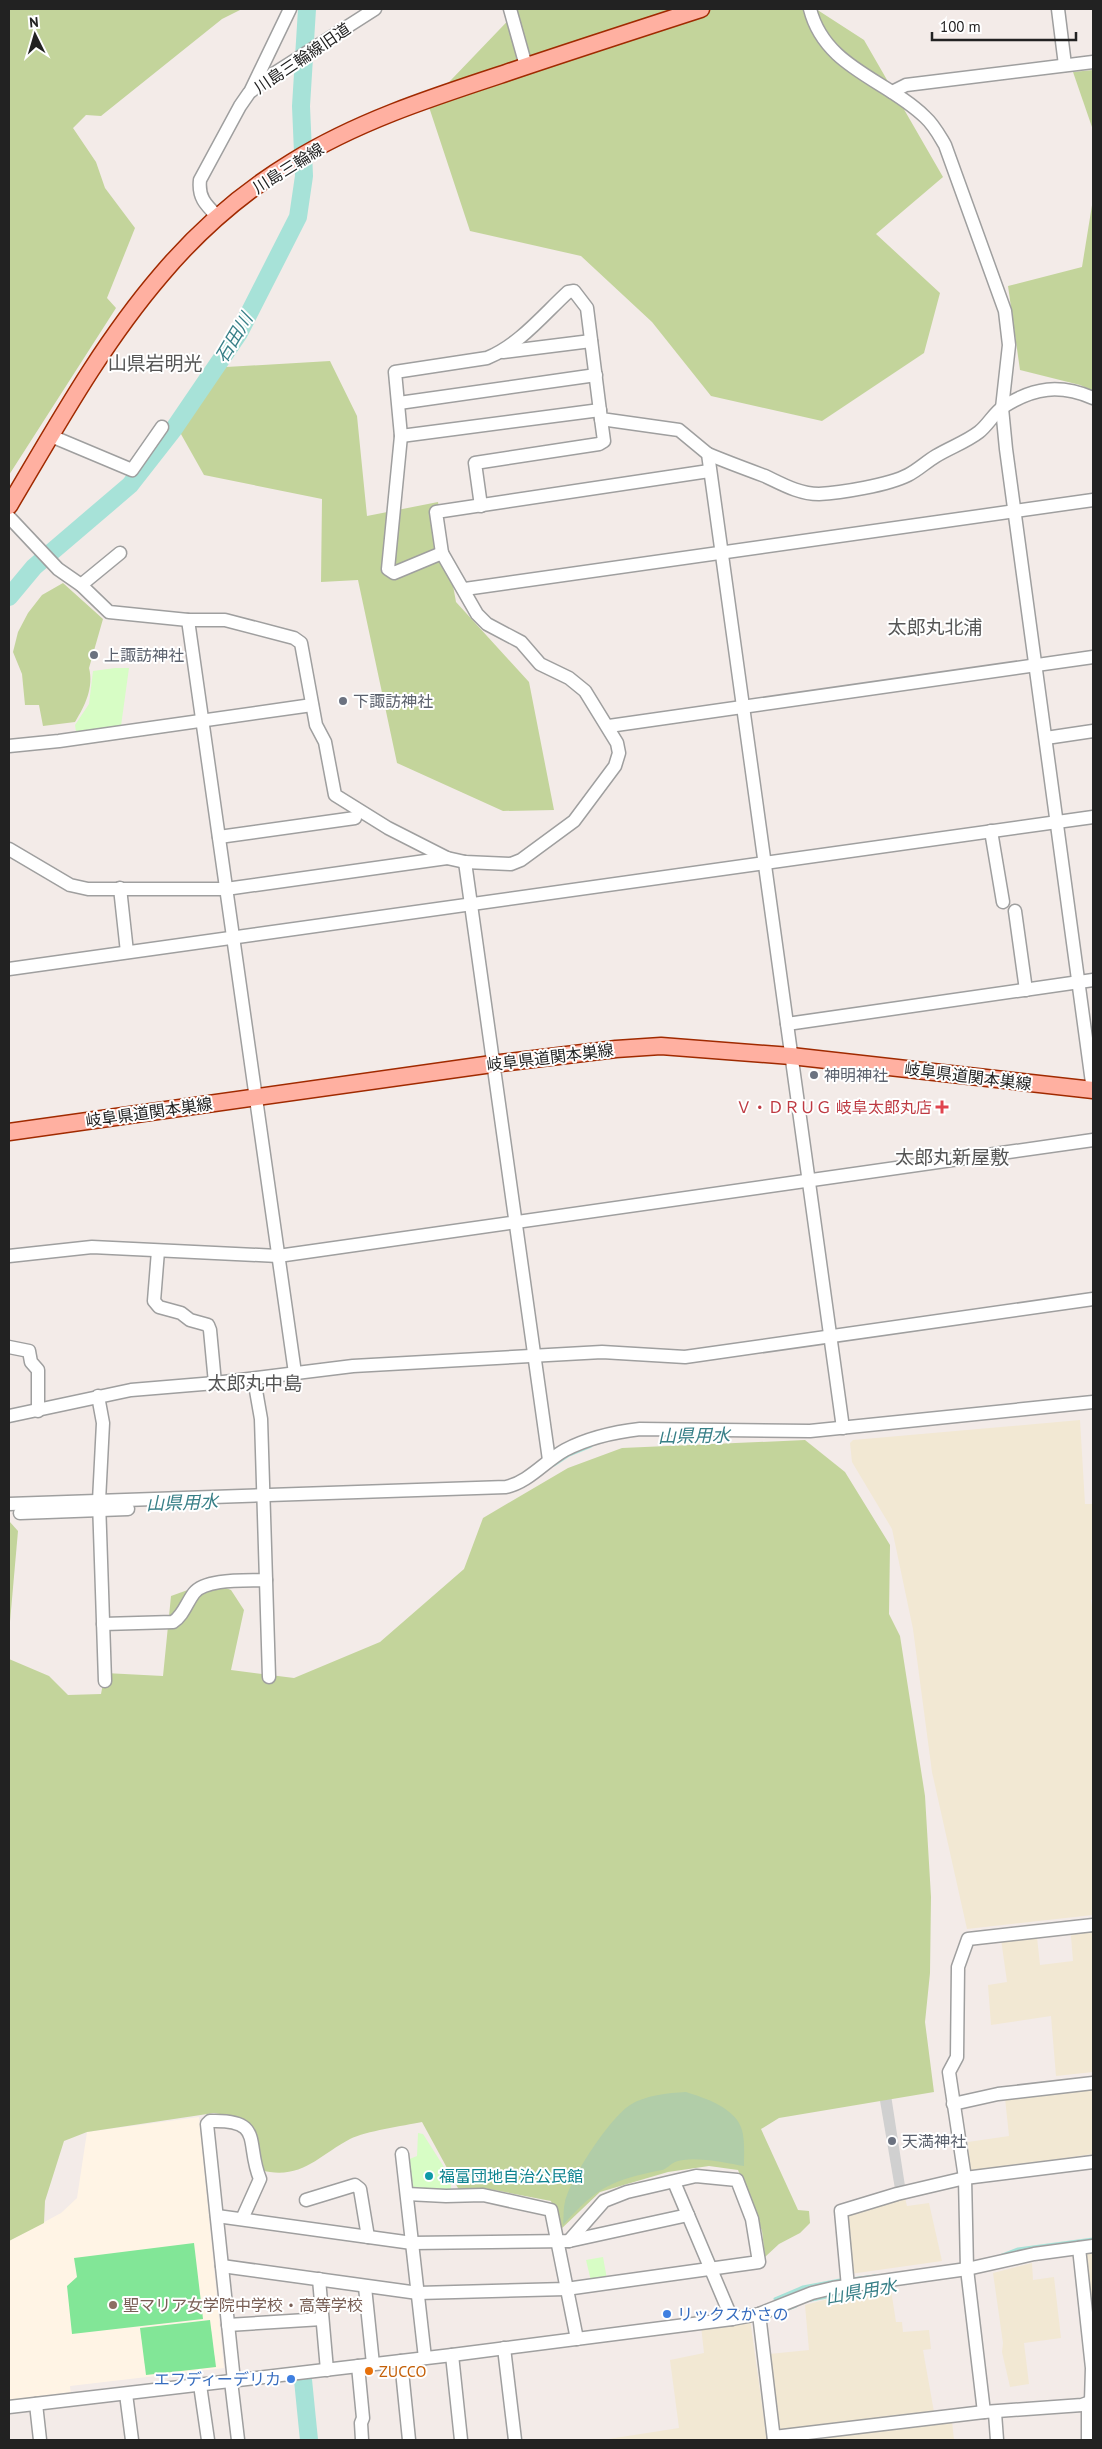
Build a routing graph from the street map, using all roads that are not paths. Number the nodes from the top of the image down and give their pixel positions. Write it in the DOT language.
graph roads {
  1 [pos="290,9"];
  2 [pos="375,9"];
  3 [pos="510,9"];
  4 [pos="701,9"];
  5 [pos="810,9"];
  6 [pos="1058,9"];
  7 [pos="1093,62"];
  8 [pos="1065,65"];
  9 [pos="526,66"];
  10 [pos="892,92"];
  11 [pos="249,94"];
  12 [pos="218,217"];
  13 [pos="591,341"];
  14 [pos="501,353"];
  15 [pos="596,375"];
  16 [pos="1093,398"];
  17 [pos="398,403"];
  18 [pos="1002,408"];
  19 [pos="601,415"];
  20 [pos="162,427"];
  21 [pos="50,436"];
  22 [pos="401,436"];
  23 [pos="708,454"];
  24 [pos="709,471"];
  25 [pos="1093,500"];
  26 [pos="9,506"];
  27 [pos="481,506"];
  28 [pos="1014,510"];
  29 [pos="9,518"];
  30 [pos="120,552"];
  31 [pos="442,552"];
  32 [pos="720,552"];
  33 [pos="81,585"];
  34 [pos="465,589"];
  35 [pos="188,620"];
  36 [pos="1093,657"];
  37 [pos="1036,665"];
  38 [pos="312,705"];
  39 [pos="742,707"];
  40 [pos="202,720"];
  41 [pos="608,726"];
  42 [pos="1093,731"];
  43 [pos="1046,738"];
  44 [pos="9,746"];
  45 [pos="1093,817"];
  46 [pos="354,818"];
  47 [pos="1057,822"];
  48 [pos="991,831"];
  49 [pos="219,837"];
  50 [pos="9,849"];
  51 [pos="447,858"];
  52 [pos="465,862"];
  53 [pos="765,863"];
  54 [pos="120,888"];
  55 [pos="226,889"];
  56 [pos="1003,902"];
  57 [pos="470,904"];
  58 [pos="1015,911"];
  59 [pos="233,937"];
  60 [pos="127,952"];
  61 [pos="9,969"];
  62 [pos="1093,980"];
  63 [pos="1080,982"];
  64 [pos="1026,990"];
  65 [pos="787,1024"];
  66 [pos="791,1056"];
  67 [pos="492,1064"];
  68 [pos="1093,1090"];
  69 [pos="1093,1095"];
  70 [pos="256,1097"];
  71 [pos="9,1132"];
  72 [pos="1093,1140"];
  73 [pos="809,1180"];
  74 [pos="516,1221"];
  75 [pos="158,1252"];
  76 [pos="9,1256"];
  77 [pos="278,1256"];
  78 [pos="1093,1299"];
  79 [pos="832,1336"];
  80 [pos="9,1347"];
  81 [pos="535,1356"];
  82 [pos="295,1373"];
  83 [pos="254,1379"];
  84 [pos="215,1383"];
  85 [pos="98,1396"];
  86 [pos="1093,1402"];
  87 [pos="38,1411"];
  88 [pos="9,1416"];
  89 [pos="843,1428"];
  90 [pos="549,1460"];
  91 [pos="264,1500"];
  92 [pos="9,1504"];
  93 [pos="99,1506"];
  94 [pos="20,1512"];
  95 [pos="266,1580"];
  96 [pos="103,1624"];
  97 [pos="269,1677"];
  98 [pos="105,1681"];
  99 [pos="1093,1926"];
  100 [pos="1093,2083"];
  101 [pos="953,2104"];
  102 [pos="402,2154"];
  103 [pos="1093,2162"];
  104 [pos="965,2178"];
  105 [pos="674,2182"];
  106 [pos="407,2194"];
  107 [pos="306,2200"];
  108 [pos="688,2215"];
  109 [pos="217,2216"];
  110 [pos="242,2219"];
  111 [pos="368,2237"];
  112 [pos="562,2241"];
  113 [pos="412,2243"];
  114 [pos="1093,2246"];
  115 [pos="1079,2248"];
  116 [pos="222,2266"];
  117 [pos="710,2267"];
  118 [pos="967,2270"];
  119 [pos="319,2279"];
  120 [pos="848,2286"];
  121 [pos="365,2287"];
  122 [pos="566,2289"];
  123 [pos="418,2293"];
  124 [pos="759,2314"];
  125 [pos="322,2319"];
  126 [pos="732,2319"];
  127 [pos="228,2325"];
  128 [pos="577,2339"];
  129 [pos="504,2348"];
  130 [pos="452,2355"];
  131 [pos="425,2358"];
  132 [pos="400,2361"];
  133 [pos="373,2364"];
  134 [pos="358,2366"];
  135 [pos="327,2370"];
  136 [pos="232,2381"];
  137 [pos="200,2385"];
  138 [pos="126,2394"];
  139 [pos="1092,2401"];
  140 [pos="36,2404"];
  141 [pos="9,2407"];
  142 [pos="990,2412"];
  143 [pos="774,2438"];
  144 [pos="40,2440"];
  145 [pos="132,2440"];
  146 [pos="208,2440"];
  147 [pos="238,2440"];
  148 [pos="362,2440"];
  149 [pos="409,2440"];
  150 [pos="461,2440"];
  151 [pos="515,2440"];
  152 [pos="997,2440"];
  153 [pos="1088,2440"];
  1 -- 11 [label="street"];
  2 -- 11 [label="street, 川島三輪線旧道"];
  3 -- 9 [label="street"];
  4 -- 9 [label="main road, 川島三輪線"];
  5 -- 10 [label="street"];
  6 -- 8 [label="street"];
  7 -- 8 [label="street"];
  8 -- 10 [label="street"];
  9 -- 12 [label="main road, 川島三輪線"];
  10 -- 18 [label="street"];
  11 -- 12 [label="street, 川島三輪線旧道"];
  12 -- 21 [label="main road, 川島三輪線"];
  13 -- 14 [label="street"];
  13 -- 14 [label="street"];
  13 -- 15 [label="street"];
  14 -- 17 [label="street"];
  15 -- 17 [label="street"];
  15 -- 19 [label="street"];
  16 -- 18 [label="street"];
  17 -- 22 [label="street"];
  18 -- 23 [label="street"];
  18 -- 28 [label="street"];
  19 -- 22 [label="street"];
  19 -- 23 [label="street"];
  19 -- 27 [label="street"];
  20 -- 21 [label="street"];
  21 -- 26 [label="main road, 川島三輪線"];
  22 -- 31 [label="street"];
  23 -- 24 [label="street"];
  24 -- 27 [label="street"];
  24 -- 32 [label="street"];
  25 -- 28 [label="street"];
  27 -- 31 [label="street"];
  28 -- 32 [label="street"];
  28 -- 37 [label="street"];
  29 -- 33 [label="street"];
  30 -- 33 [label="street"];
  31 -- 34 [label="street"];
  32 -- 34 [label="street"];
  32 -- 39 [label="street"];
  33 -- 35 [label="street"];
  34 -- 41 [label="street"];
  35 -- 38 [label="street"];
  35 -- 40 [label="street"];
  36 -- 37 [label="street"];
  37 -- 39 [label="street"];
  37 -- 43 [label="street"];
  38 -- 40 [label="street"];
  38 -- 51 [label="street"];
  39 -- 41 [label="street"];
  39 -- 53 [label="street"];
  40 -- 44 [label="street"];
  40 -- 49 [label="street"];
  41 -- 52 [label="street"];
  42 -- 43 [label="street"];
  43 -- 47 [label="street"];
  45 -- 47 [label="street"];
  46 -- 49 [label="street"];
  47 -- 48 [label="street"];
  47 -- 63 [label="street"];
  48 -- 53 [label="street"];
  48 -- 56 [label="street"];
  49 -- 55 [label="street"];
  50 -- 54 [label="street"];
  51 -- 52 [label="street"];
  51 -- 55 [label="street"];
  52 -- 57 [label="street"];
  53 -- 57 [label="street"];
  53 -- 65 [label="street"];
  54 -- 55 [label="street"];
  54 -- 60 [label="street"];
  55 -- 59 [label="street"];
  57 -- 59 [label="street"];
  57 -- 67 [label="street"];
  58 -- 64 [label="street"];
  59 -- 60 [label="street"];
  59 -- 70 [label="street"];
  60 -- 61 [label="street"];
  62 -- 63 [label="street"];
  63 -- 64 [label="street"];
  63 -- 68 [label="street"];
  64 -- 65 [label="street"];
  65 -- 66 [label="street"];
  66 -- 67 [label="main road, 岐阜県道関本巣線"];
  66 -- 68 [label="main road, 岐阜県道関本巣線"];
  66 -- 73 [label="street"];
  67 -- 70 [label="main road, 岐阜県道関本巣線"];
  67 -- 74 [label="street"];
  68 -- 69 [label="main road"];
  70 -- 71 [label="main road, 岐阜県道関本巣線"];
  70 -- 77 [label="street"];
  72 -- 73 [label="street"];
  73 -- 74 [label="street"];
  73 -- 79 [label="street"];
  74 -- 77 [label="street"];
  74 -- 81 [label="street"];
  75 -- 76 [label="street"];
  75 -- 77 [label="street"];
  75 -- 84 [label="street"];
  77 -- 82 [label="street"];
  78 -- 79 [label="street"];
  79 -- 81 [label="street"];
  79 -- 89 [label="street"];
  80 -- 87 [label="street"];
  81 -- 82 [label="street"];
  81 -- 90 [label="street"];
  82 -- 83 [label="street"];
  83 -- 84 [label="street"];
  83 -- 91 [label="street"];
  84 -- 85 [label="street"];
  85 -- 87 [label="street"];
  85 -- 93 [label="street"];
  86 -- 89 [label="street"];
  87 -- 88 [label="street"];
  89 -- 90 [label="street"];
  90 -- 91 [label="street"];
  91 -- 93 [label="street"];
  91 -- 95 [label="street"];
  92 -- 93 [label="street"];
  93 -- 94 [label="street"];
  93 -- 96 [label="street"];
  95 -- 96 [label="street"];
  95 -- 97 [label="street"];
  96 -- 98 [label="street"];
  99 -- 101 [label="street"];
  100 -- 101 [label="street"];
  101 -- 104 [label="street"];
  102 -- 106 [label="street"];
  103 -- 104 [label="street"];
  104 -- 118 [label="street"];
  104 -- 120 [label="street"];
  105 -- 108 [label="street"];
  105 -- 112 [label="street"];
  105 -- 117 [label="street"];
  106 -- 112 [label="street"];
  106 -- 113 [label="street"];
  107 -- 111 [label="street"];
  108 -- 112 [label="street"];
  108 -- 117 [label="street"];
  109 -- 110 [label="street"];
  109 -- 110 [label="street"];
  109 -- 116 [label="street"];
  110 -- 111 [label="street"];
  111 -- 113 [label="street"];
  112 -- 113 [label="street"];
  112 -- 122 [label="street"];
  113 -- 123 [label="street"];
  114 -- 115 [label="street"];
  115 -- 118 [label="street"];
  115 -- 139 [label="street"];
  116 -- 119 [label="street"];
  116 -- 127 [label="street"];
  117 -- 122 [label="street"];
  117 -- 126 [label="street"];
  118 -- 120 [label="street"];
  118 -- 142 [label="street"];
  119 -- 121 [label="street"];
  119 -- 125 [label="street"];
  120 -- 124 [label="street"];
  121 -- 123 [label="street"];
  121 -- 133 [label="street"];
  122 -- 123 [label="street"];
  122 -- 128 [label="street"];
  123 -- 131 [label="street"];
  124 -- 126 [label="street"];
  124 -- 143 [label="street"];
  125 -- 127 [label="street"];
  125 -- 135 [label="street"];
  126 -- 128 [label="street"];
  127 -- 136 [label="street"];
  128 -- 129 [label="street"];
  129 -- 130 [label="street"];
  129 -- 151 [label="street"];
  130 -- 131 [label="street"];
  130 -- 150 [label="street"];
  131 -- 132 [label="street"];
  132 -- 133 [label="street"];
  132 -- 149 [label="street"];
  133 -- 134 [label="street"];
  134 -- 135 [label="street"];
  134 -- 148 [label="street"];
  135 -- 136 [label="street"];
  136 -- 137 [label="street"];
  136 -- 147 [label="street"];
  137 -- 138 [label="street"];
  137 -- 146 [label="street"];
  138 -- 140 [label="street"];
  138 -- 145 [label="street"];
  139 -- 142 [label="street"];
  139 -- 153 [label="street"];
  140 -- 141 [label="street"];
  140 -- 144 [label="street"];
  142 -- 143 [label="street"];
  142 -- 152 [label="street"];
}
